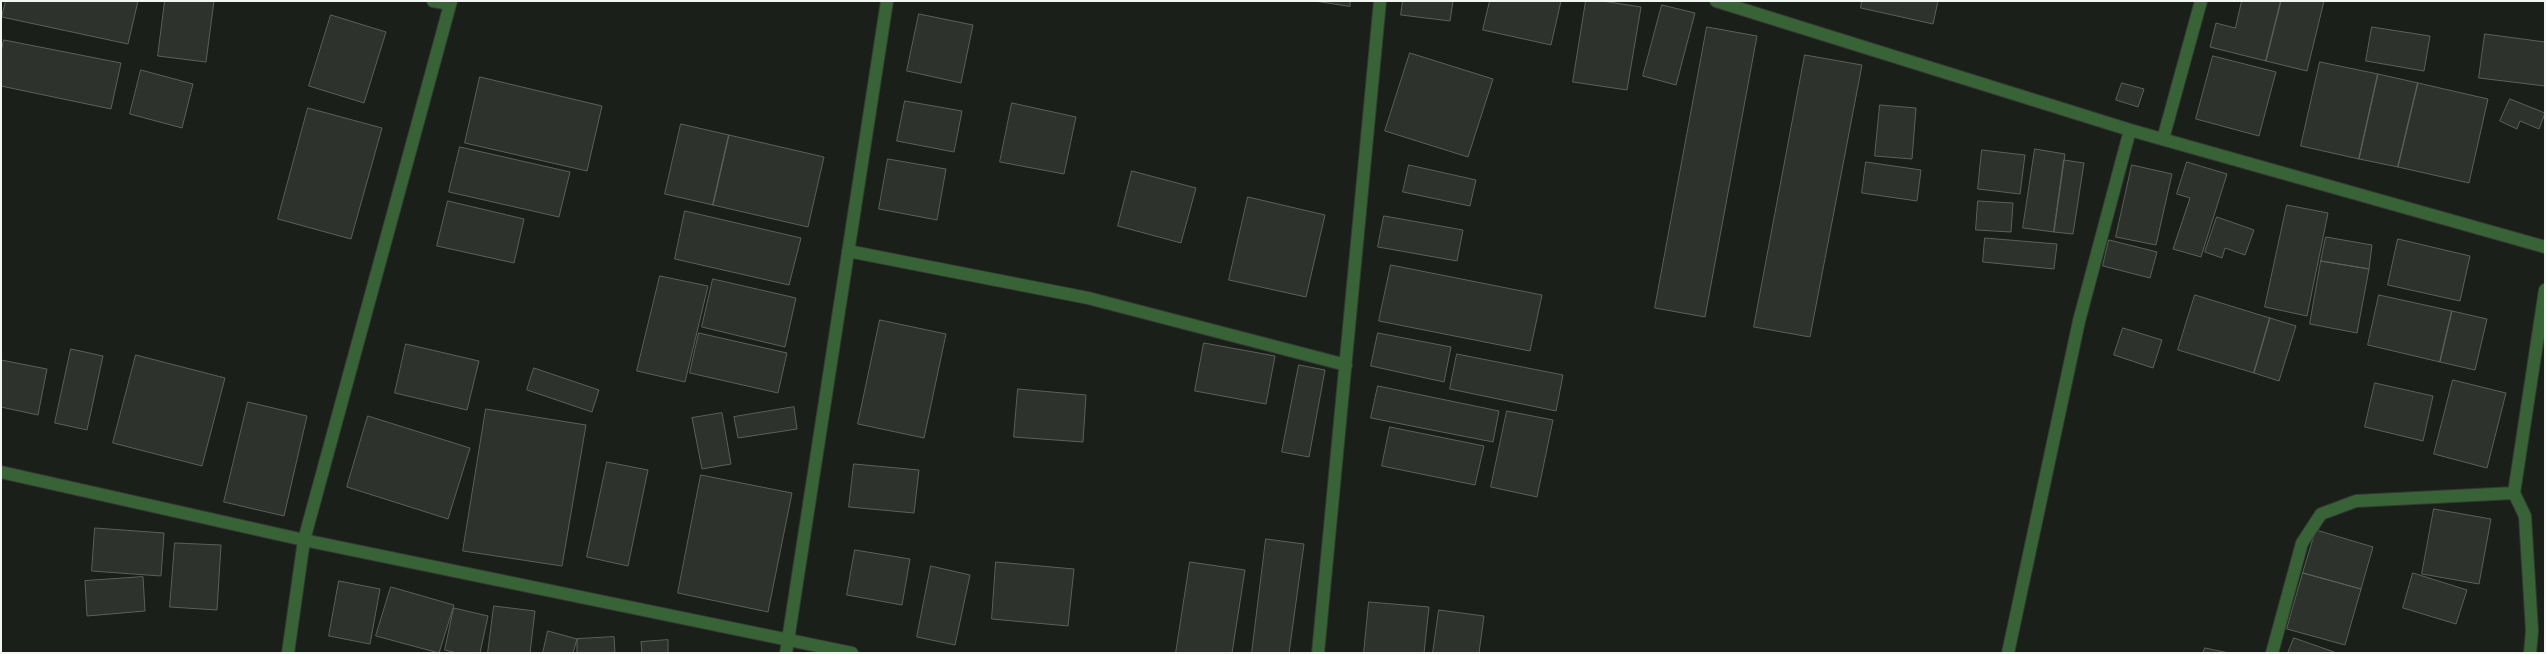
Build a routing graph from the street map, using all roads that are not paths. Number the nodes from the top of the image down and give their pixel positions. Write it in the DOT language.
graph roads {
  1 [pos="433,1"];
  2 [pos="887,1"];
  3 [pos="1380,1"];
  4 [pos="1716,1"];
  5 [pos="2201,1"];
  6 [pos="451,2"];
  7 [pos="2130,130"];
  8 [pos="2163,139"];
  9 [pos="2545,247"];
  10 [pos="848,251"];
  11 [pos="2545,290"];
  12 [pos="1346,365"];
  13 [pos="1,472"];
  14 [pos="2514,493"];
  15 [pos="304,540"];
  16 [pos="788,638"];
  17 [pos="288,653"];
  18 [pos="786,653"];
  19 [pos="852,653"];
  20 [pos="1318,653"];
  21 [pos="2008,653"];
  22 [pos="2272,653"];
  23 [pos="2530,653"];
  1 -- 6 [label="street"];
  2 -- 10 [label="street"];
  3 -- 12 [label="street"];
  4 -- 7 [label="street"];
  5 -- 8 [label="street"];
  6 -- 15 [label="street"];
  7 -- 8 [label="street"];
  7 -- 21 [label="street"];
  8 -- 9 [label="street"];
  10 -- 12 [label="street"];
  10 -- 16 [label="street"];
  11 -- 14 [label="street"];
  12 -- 20 [label="street"];
  13 -- 15 [label="street"];
  14 -- 22 [label="street"];
  14 -- 23 [label="street"];
  15 -- 16 [label="street"];
  15 -- 17 [label="street"];
  16 -- 18 [label="street"];
  16 -- 19 [label="street"];
}
